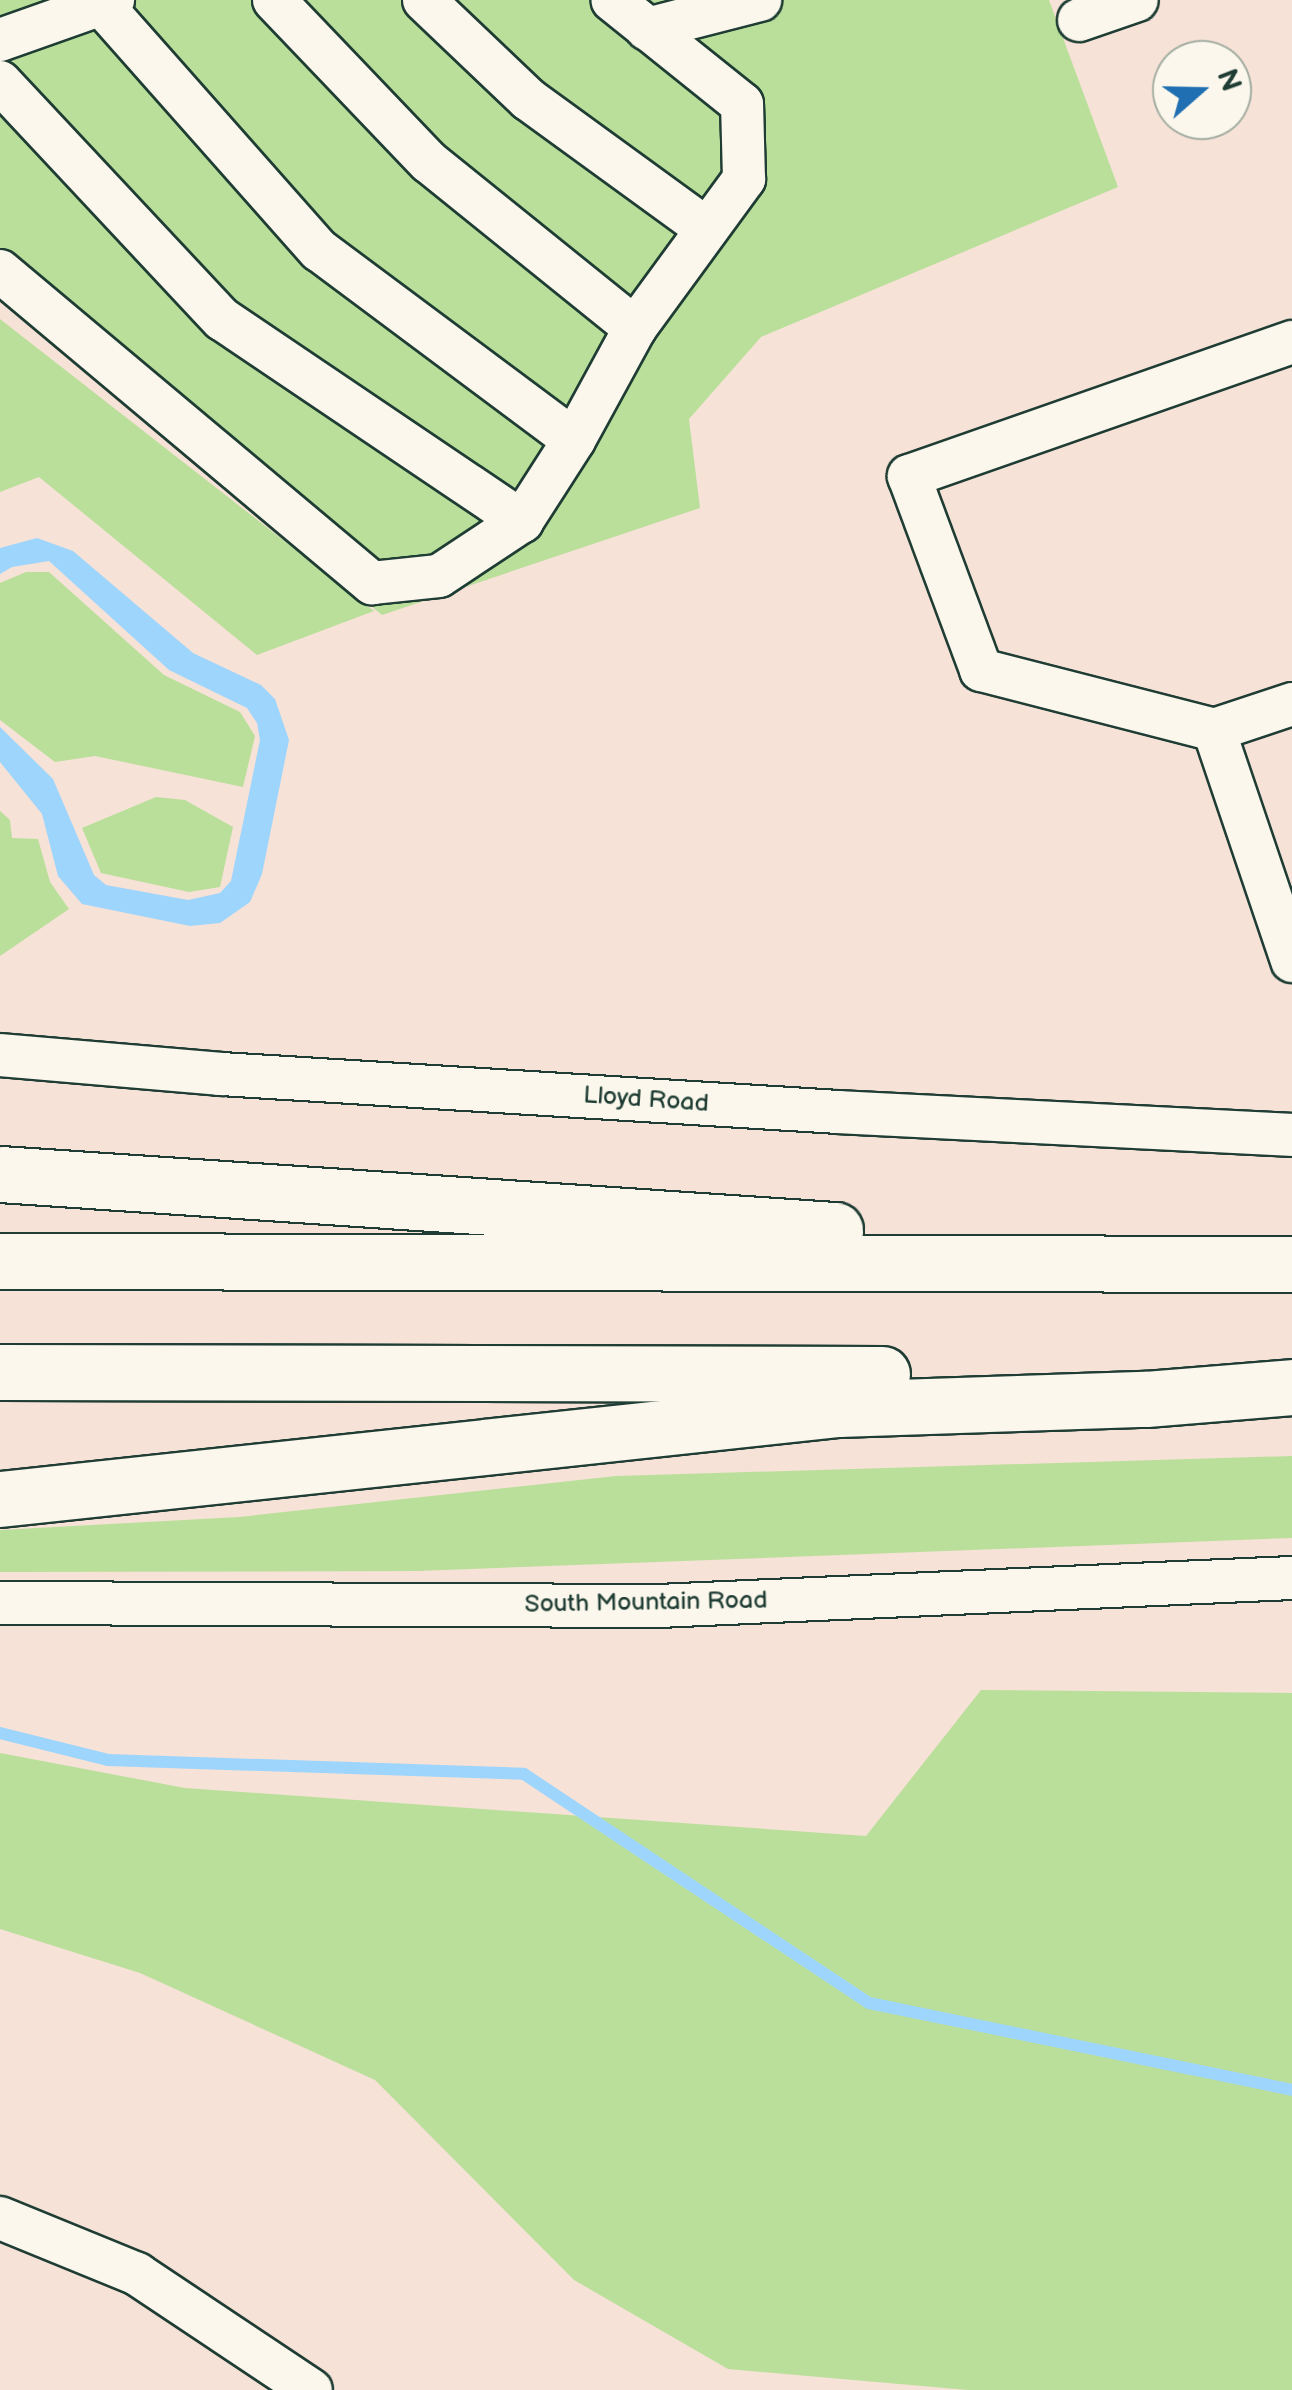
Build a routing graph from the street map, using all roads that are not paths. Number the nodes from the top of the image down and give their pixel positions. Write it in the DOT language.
graph roads {
  1 [pos="274,0"];
  2 [pos="424,0"];
  3 [pos="612,0"];
  4 [pos="760,0"];
  5 [pos="1137,0"];
  6 [pos="107,2"];
  7 [pos="1079,20"];
  8 [pos="647,29"];
  9 [pos="0,40"];
  10 [pos="0,82"];
  11 [pos="707,229"];
  12 [pos="0,272"];
  13 [pos="635,328"];
  14 [pos="1292,342"];
  15 [pos="574,440"];
  16 [pos="522,521"];
  17 [pos="1292,704"];
  18 [pos="1214,730"];
  19 [pos="1292,962"];
  20 [pos="0,1056"];
  21 [pos="1292,1135"];
  22 [pos="0,1174"];
  23 [pos="0,1261"];
  24 [pos="1290,1264"];
  25 [pos="0,1372"];
  26 [pos="1292,1377"];
  27 [pos="1292,1387"];
  28 [pos="0,1499"];
  29 [pos="1292,1578"];
  30 [pos="0,1603"];
  31 [pos="0,2218"];
  32 [pos="309,2390"];
  1 -- 13 [label="street"];
  2 -- 11 [label="street"];
  3 -- 8 [label="street"];
  4 -- 8 [label="street"];
  5 -- 7 [label="street"];
  6 -- 9 [label="street"];
  6 -- 15 [label="street"];
  8 -- 11 [label="street"];
  10 -- 16 [label="street"];
  11 -- 13 [label="street"];
  12 -- 16 [label="street"];
  13 -- 15 [label="street"];
  14 -- 18 [label="street"];
  15 -- 16 [label="street"];
  17 -- 18 [label="street"];
  18 -- 19 [label="street"];
  20 -- 21 [label="street, Lloyd Road"];
  22 -- 24 [label="highway"];
  23 -- 24 [label="highway"];
  25 -- 26 [label="highway"];
  27 -- 28 [label="highway"];
  29 -- 30 [label="street, South Mountain Road"];
  31 -- 32 [label="street"];
}
